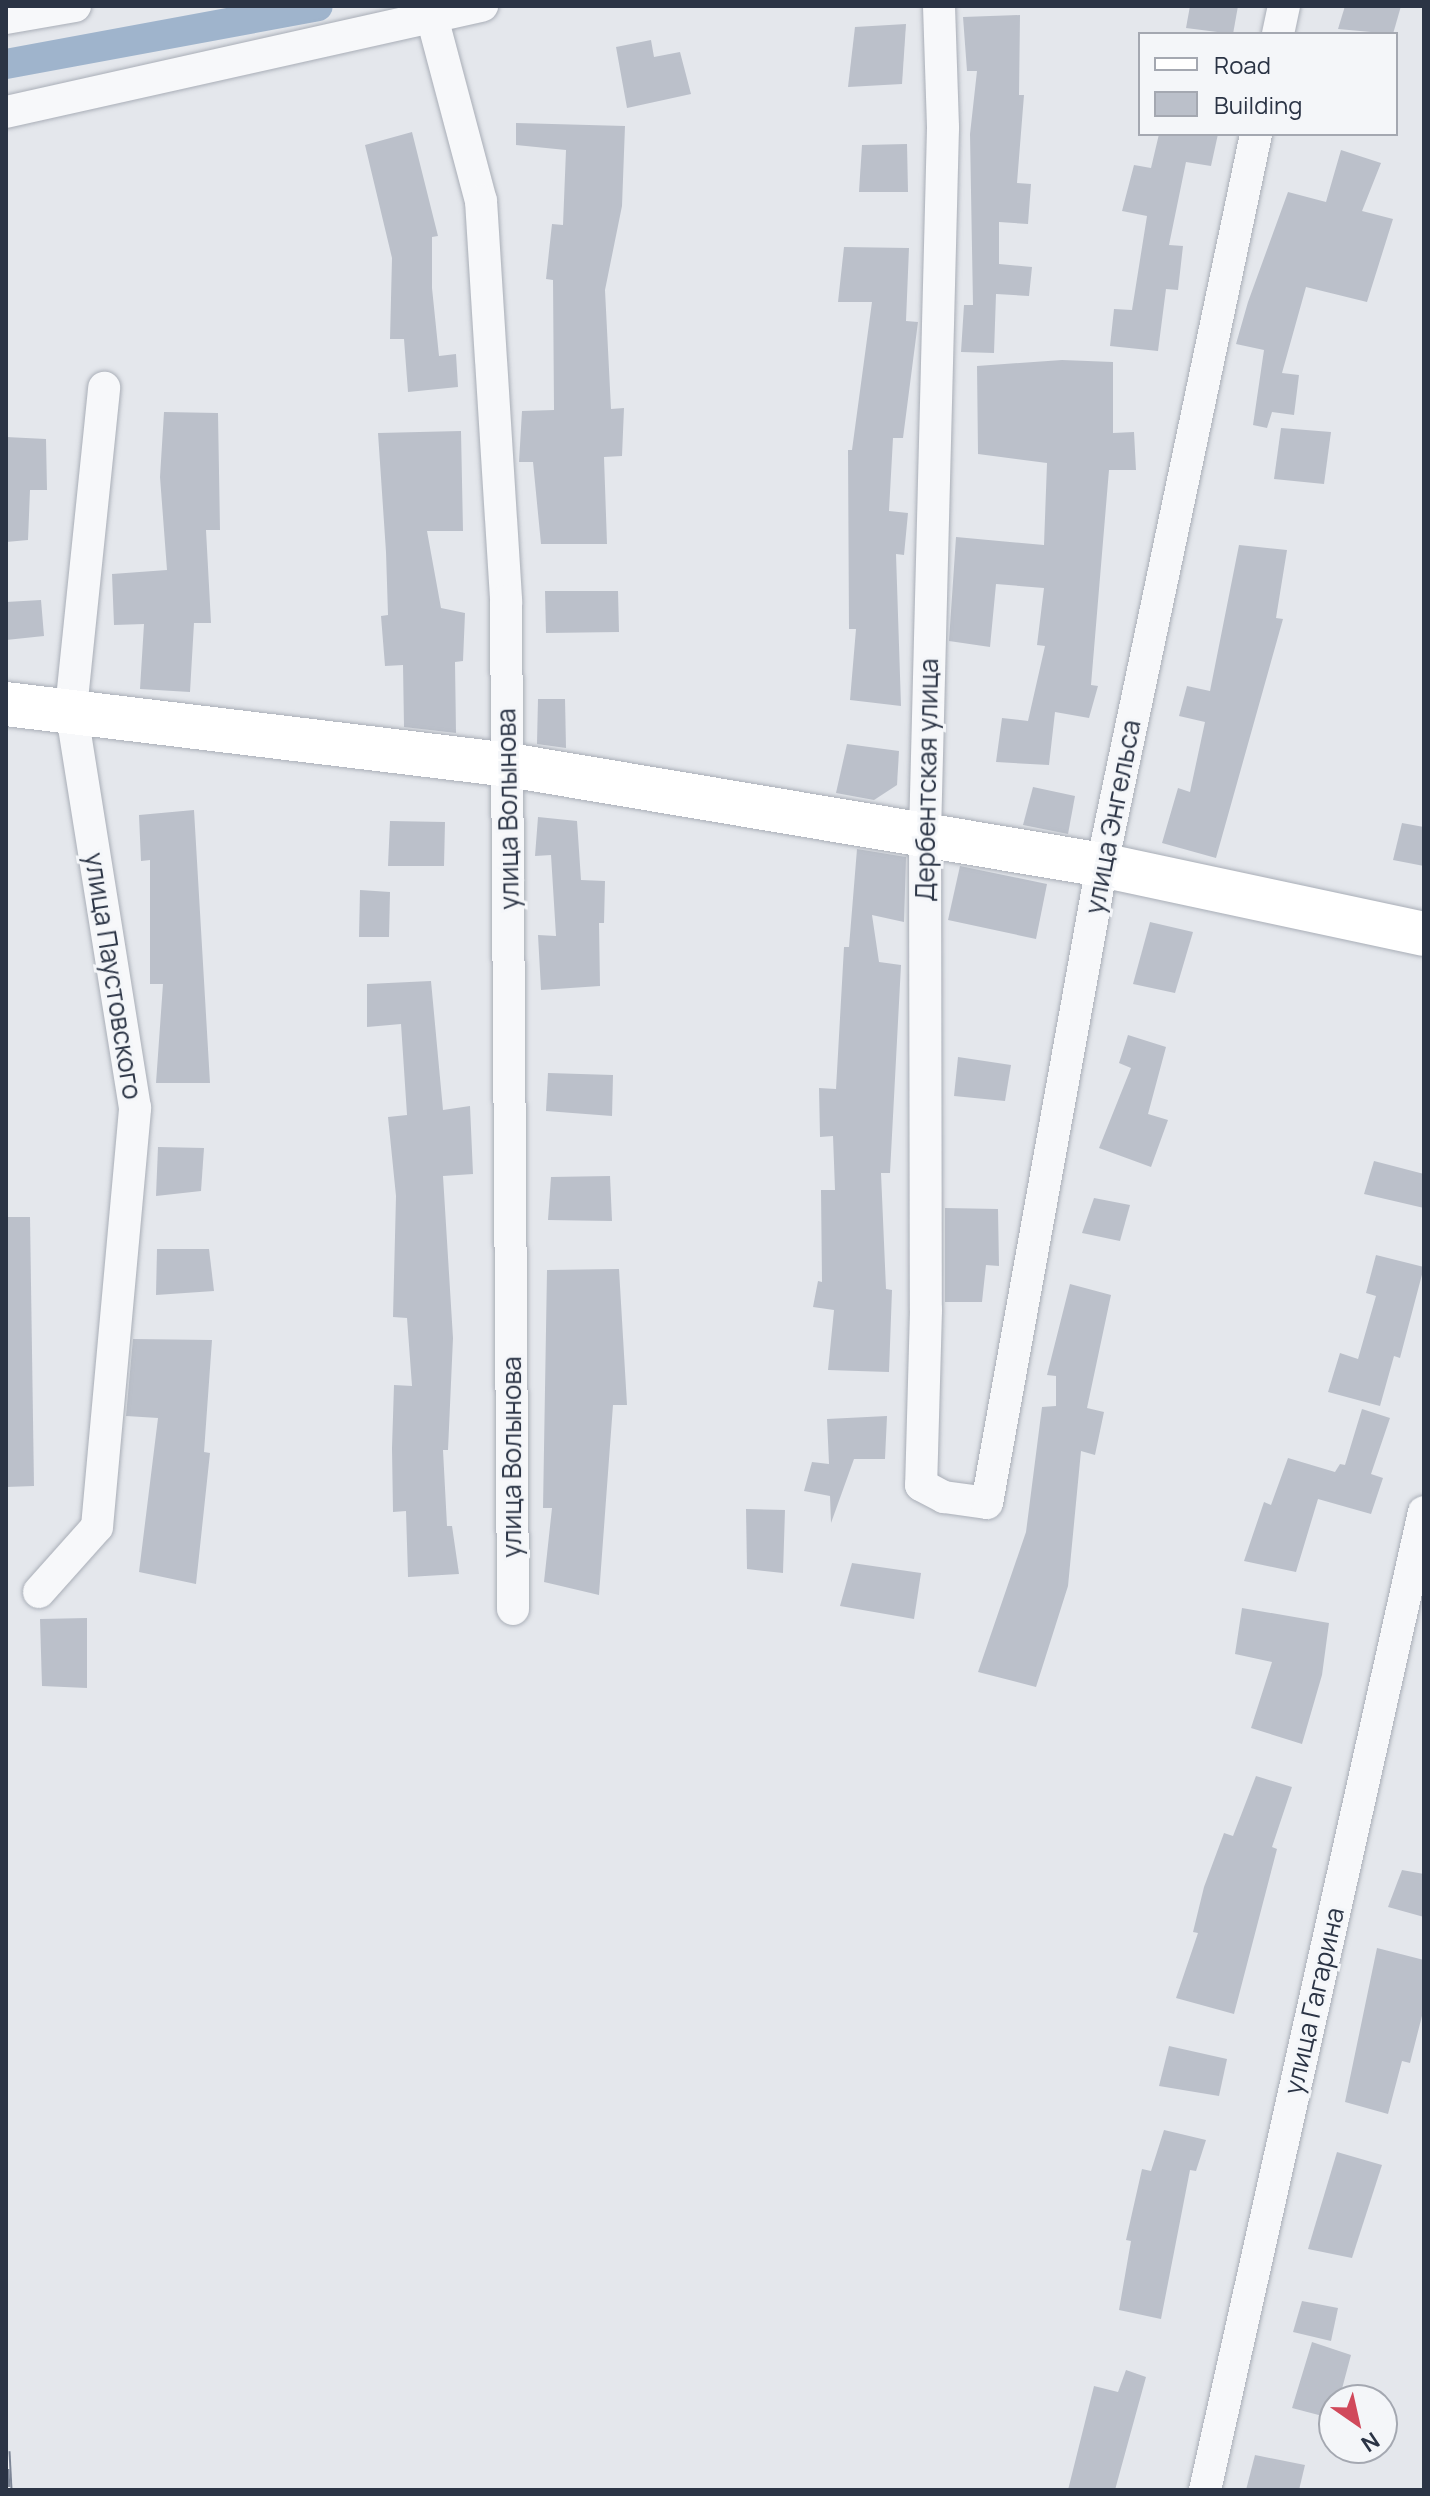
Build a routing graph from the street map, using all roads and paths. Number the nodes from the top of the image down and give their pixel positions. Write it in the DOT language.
graph roads {
  1 [pos="75,6"];
  2 [pos="482,6"];
  3 [pos="939,6"];
  4 [pos="1284,6"];
  5 [pos="432,17"];
  6 [pos="6,18"];
  7 [pos="1278,32"];
  8 [pos="6,112"];
  9 [pos="1256,136"];
  10 [pos="104,388"];
  11 [pos="6,704"];
  12 [pos="71,709"];
  13 [pos="509,765"];
  14 [pos="925,832"];
  15 [pos="1102,865"];
  16 [pos="1424,934"];
  17 [pos="987,1503"];
  18 [pos="1424,1512"];
  19 [pos="39,1592"];
  20 [pos="513,1609"];
  21 [pos="1205,2490"];
  1 -- 6 [label="street"];
  2 -- 5 [label="street"];
  3 -- 14 [label="street, Дербентская улица"];
  4 -- 7 [label="street"];
  5 -- 8 [label="street"];
  5 -- 13 [label="street, улица Волынова"];
  9 -- 15 [label="street, улица Энгельса"];
  10 -- 12 [label="street, улица Паустовского"];
  11 -- 12 [label="street"];
  12 -- 13 [label="street"];
  12 -- 19 [label="street, улица Паустовского"];
  13 -- 14 [label="street"];
  13 -- 20 [label="street, улица Волынова"];
  14 -- 15 [label="street"];
  14 -- 17 [label="street, Дербентская улица"];
  15 -- 16 [label="street"];
  15 -- 17 [label="street, улица Энгельса"];
  18 -- 21 [label="street, улица Гагарина"];
}
